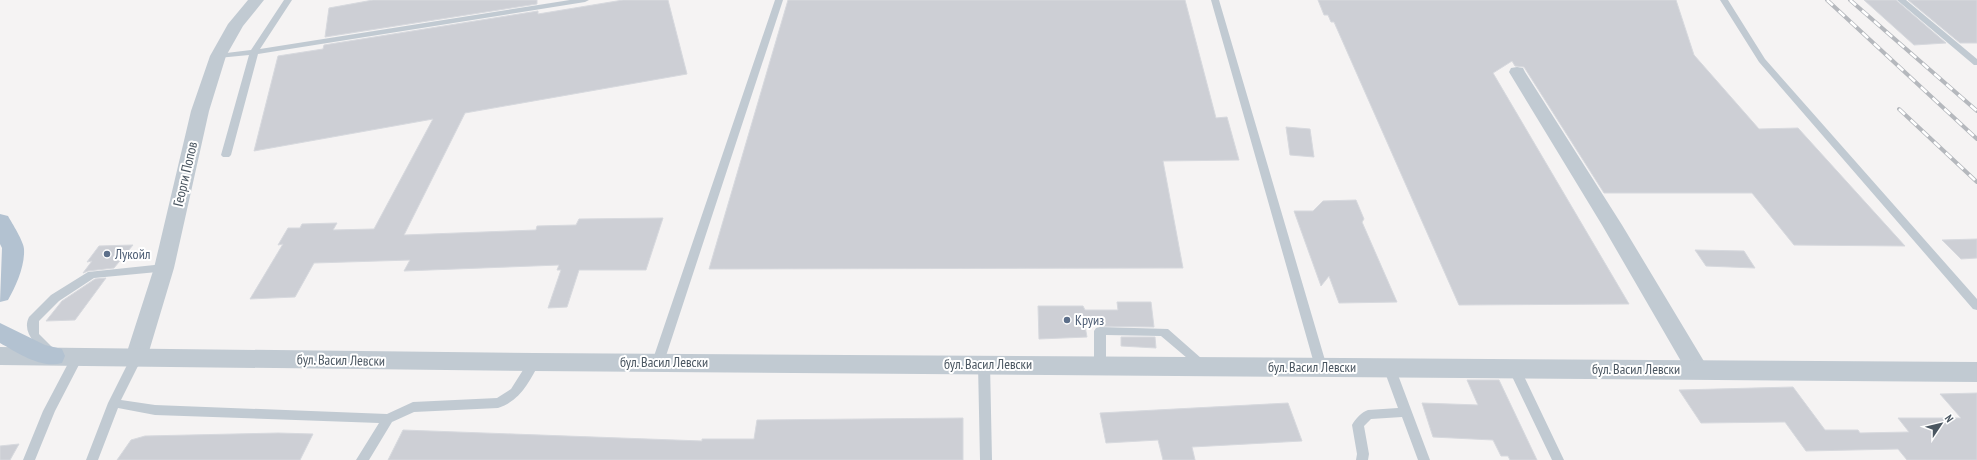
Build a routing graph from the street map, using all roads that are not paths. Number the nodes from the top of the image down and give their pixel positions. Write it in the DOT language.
graph roads {
  1 [pos="256,0"];
  2 [pos="288,0"];
  3 [pos="585,0"];
  4 [pos="778,0"];
  5 [pos="1215,0"];
  6 [pos="1724,0"];
  7 [pos="1901,0"];
  8 [pos="254,52"];
  9 [pos="218,56"];
  10 [pos="1977,63"];
  11 [pos="1517,72"];
  12 [pos="226,155"];
  13 [pos="0,221"];
  14 [pos="164,268"];
  15 [pos="6,270"];
  16 [pos="0,294"];
  17 [pos="1977,306"];
  18 [pos="0,332"];
  19 [pos="0,356"];
  20 [pos="65,357"];
  21 [pos="136,358"];
  22 [pos="534,362"];
  23 [pos="658,362"];
  24 [pos="984,364"];
  25 [pos="1100,365"];
  26 [pos="1204,366"];
  27 [pos="1321,367"];
  28 [pos="1389,367"];
  29 [pos="1514,368"];
  30 [pos="1697,369"];
  31 [pos="1977,372"];
  32 [pos="114,403"];
  33 [pos="1405,412"];
  34 [pos="388,419"];
  35 [pos="29,460"];
  36 [pos="92,460"];
  37 [pos="362,460"];
  38 [pos="986,460"];
  39 [pos="1362,460"];
  40 [pos="1424,460"];
  41 [pos="1558,460"];
  1 -- 9 [label="street, Георги Попов"];
  2 -- 8 [label="lane"];
  3 -- 8 [label="lane"];
  4 -- 23 [label="lane"];
  5 -- 27 [label="lane"];
  6 -- 17 [label="lane"];
  7 -- 10 [label="lane"];
  8 -- 9 [label="lane"];
  8 -- 12 [label="lane"];
  9 -- 14 [label="street, Георги Попов"];
  11 -- 30 [label="street"];
  13 -- 15 [label="main road"];
  14 -- 20 [label="lane"];
  14 -- 21 [label="street, Георги Попов"];
  15 -- 16 [label="main road"];
  18 -- 20 [label="main road"];
  19 -- 20 [label="street, бул. Васил Левски"];
  20 -- 21 [label="street, бул. Васил Левски"];
  20 -- 35 [label="lane"];
  21 -- 22 [label="street, бул. Васил Левски"];
  21 -- 32 [label="lane"];
  22 -- 23 [label="street, бул. Васил Левски"];
  22 -- 34 [label="lane"];
  23 -- 24 [label="street, бул. Васил Левски"];
  24 -- 25 [label="street, бул. Васил Левски"];
  24 -- 38 [label="lane"];
  25 -- 26 [label="street, бул. Васил Левски"];
  25 -- 26 [label="lane"];
  26 -- 27 [label="street, бул. Васил Левски"];
  27 -- 28 [label="street, бул. Васил Левски"];
  28 -- 29 [label="street, бул. Васил Левски"];
  28 -- 33 [label="lane"];
  29 -- 30 [label="street, бул. Васил Левски"];
  29 -- 41 [label="lane"];
  30 -- 31 [label="street, бул. Васил Левски"];
  32 -- 34 [label="lane"];
  32 -- 36 [label="lane"];
  33 -- 39 [label="lane"];
  33 -- 40 [label="lane"];
  34 -- 37 [label="lane"];
}
